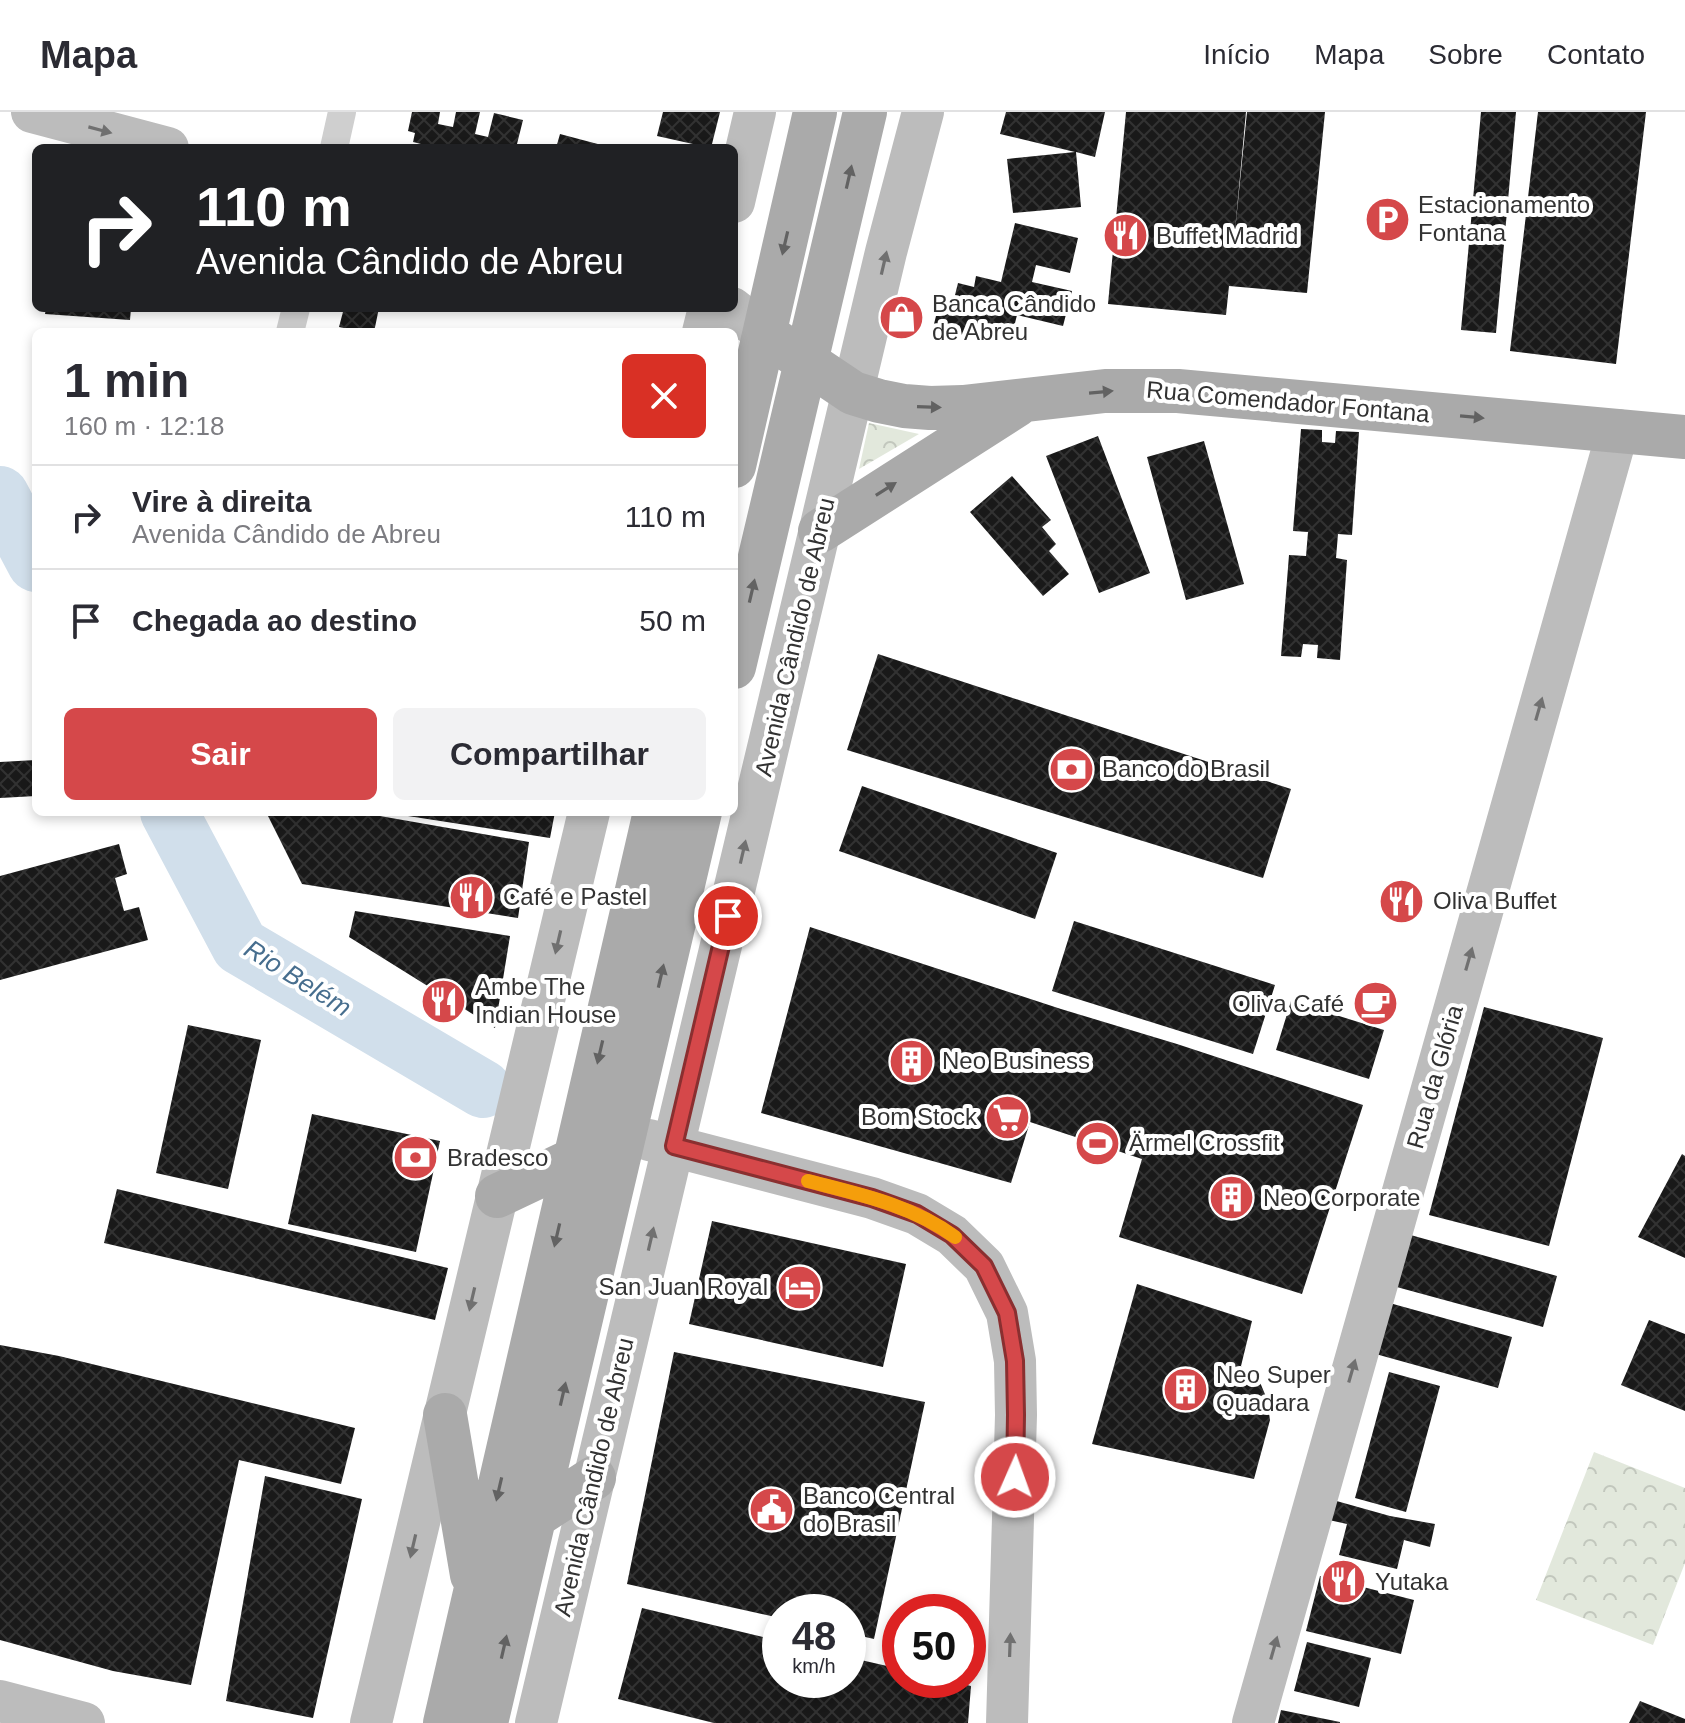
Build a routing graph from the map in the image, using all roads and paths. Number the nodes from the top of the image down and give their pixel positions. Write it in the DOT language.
graph roads {
  1 [pos="32,112"];
  2 [pos="342,112"];
  3 [pos="755,112"];
  4 [pos="815,112"];
  5 [pos="865,112"];
  6 [pos="923,112"];
  7 [pos="153,144"];
  8 [pos="335,144"];
  9 [pos="738,185"];
  10 [pos="748,321"];
  11 [pos="806,362"];
  12 [pos="853,393"];
  13 [pos="1023,401"];
  14 [pos="738,425"];
  15 [pos="1618,430"];
  16 [pos="1685,437"];
  17 [pos="820,531"];
  18 [pos="738,650"];
  19 [pos="588,816"];
  20 [pos="654,816"];
  21 [pos="699,816"];
  22 [pos="624,1134"];
  23 [pos="674,1146"];
  24 [pos="575,1159"];
  25 [pos="497,1196"];
  26 [pos="445,1415"];
  27 [pos="594,1478"];
  28 [pos="534,1517"];
  29 [pos="475,1594"];
  30 [pos="0,1701"];
  31 [pos="84,1723"];
  32 [pos="371,1723"];
  33 [pos="445,1723"];
  34 [pos="486,1723"];
  35 [pos="536,1723"];
  36 [pos="1007,1723"];
  37 [pos="1253,1723"];
  1 -- 7 [label="street, one-way"];
  2 -- 8 [label="street"];
  3 -- 9 [label="street"];
  4 -- 10 [label="main road, one-way"];
  11 -- 5 [label="main road, one-way"];
  12 -- 6 [label="street, Avenida Cândido de Abreu, one-way"];
  10 -- 11 [label="main road, Rua Comendador Fontana"];
  10 -- 14 [label="main road"];
  11 -- 12 [label="main road, Rua Comendador Fontana"];
  18 -- 11 [label="main road, one-way"];
  12 -- 13 [label="main road, Rua Comendador Fontana, one-way"];
  12 -- 17 [label="street, Avenida Cândido de Abreu"];
  13 -- 15 [label="main road, Rua Comendador Fontana, one-way"];
  17 -- 13 [label="main road, one-way"];
  15 -- 16 [label="main road, Rua Comendador Fontana"];
  37 -- 15 [label="street, Rua da Glória, one-way"];
  23 -- 17 [label="street, Avenida Cândido de Abreu, one-way"];
  19 -- 25 [label="street, one-way"];
  20 -- 24 [label="main road, one-way"];
  22 -- 21 [label="main road, Avenida Cândido de Abreu, one-way"];
  22 -- 23 [label="street"];
  22 -- 24 [label="main road"];
  28 -- 22 [label="main road, Avenida Cândido de Abreu, one-way"];
  27 -- 23 [label="street, Avenida Cândido de Abreu, one-way"];
  36 -- 23 [label="street, one-way"];
  24 -- 25 [label="main road"];
  24 -- 29 [label="main road, one-way"];
  25 -- 26 [label="street, one-way"];
  26 -- 29 [label="main road"];
  26 -- 32 [label="street, one-way"];
  27 -- 28 [label="main road"];
  27 -- 35 [label="street, Avenida Cândido de Abreu"];
  34 -- 28 [label="main road, Avenida Cândido de Abreu, one-way"];
  29 -- 33 [label="main road"];
  30 -- 31 [label="street"];
}
